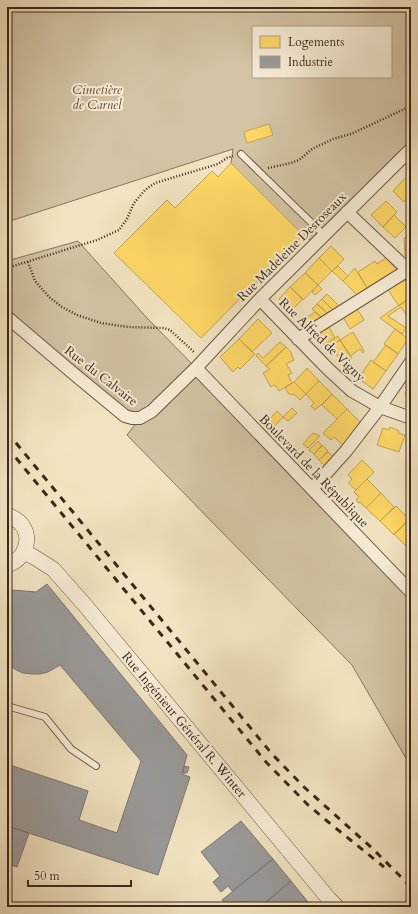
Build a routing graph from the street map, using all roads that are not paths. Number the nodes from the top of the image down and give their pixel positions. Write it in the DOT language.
graph roads {
  1 [pos="411,149"];
  2 [pos="241,154"];
  3 [pos="347,212"];
  4 [pos="324,235"];
  5 [pos="410,271"];
  6 [pos="260,299"];
  7 [pos="7,317"];
  8 [pos="298,339"];
  9 [pos="411,362"];
  10 [pos="200,364"];
  11 [pos="380,407"];
  12 [pos="411,418"];
  13 [pos="312,490"];
  14 [pos="7,515"];
  15 [pos="24,552"];
  16 [pos="7,565"];
  17 [pos="411,592"];
  18 [pos="7,706"];
  19 [pos="96,766"];
  20 [pos="337,907"];
  1 -- 3 [label="street, Rue Madeleine Desroseaux"];
  2 -- 4 [label="lane"];
  3 -- 4 [label="street, Rue Madeleine Desroseaux"];
  3 -- 5 [label="street"];
  4 -- 6 [label="street, Rue Madeleine Desroseaux"];
  5 -- 8 [label="street"];
  6 -- 8 [label="street, Rue Alfred de Vigny"];
  6 -- 10 [label="street, Rue Madeleine Desroseaux"];
  7 -- 10 [label="street, Rue du Calvaire"];
  8 -- 11 [label="street, Rue Alfred de Vigny"];
  9 -- 11 [label="street"];
  10 -- 13 [label="street, Boulevard de la République"];
  11 -- 12 [label="street, Rue Alfred de Vigny"];
  11 -- 13 [label="street"];
  13 -- 17 [label="street, Boulevard de la République"];
  14 -- 15 [label="street"];
  15 -- 16 [label="street"];
  15 -- 20 [label="street, Rue Ingénieur Général R. Winter"];
  18 -- 19 [label="lane"];
}
